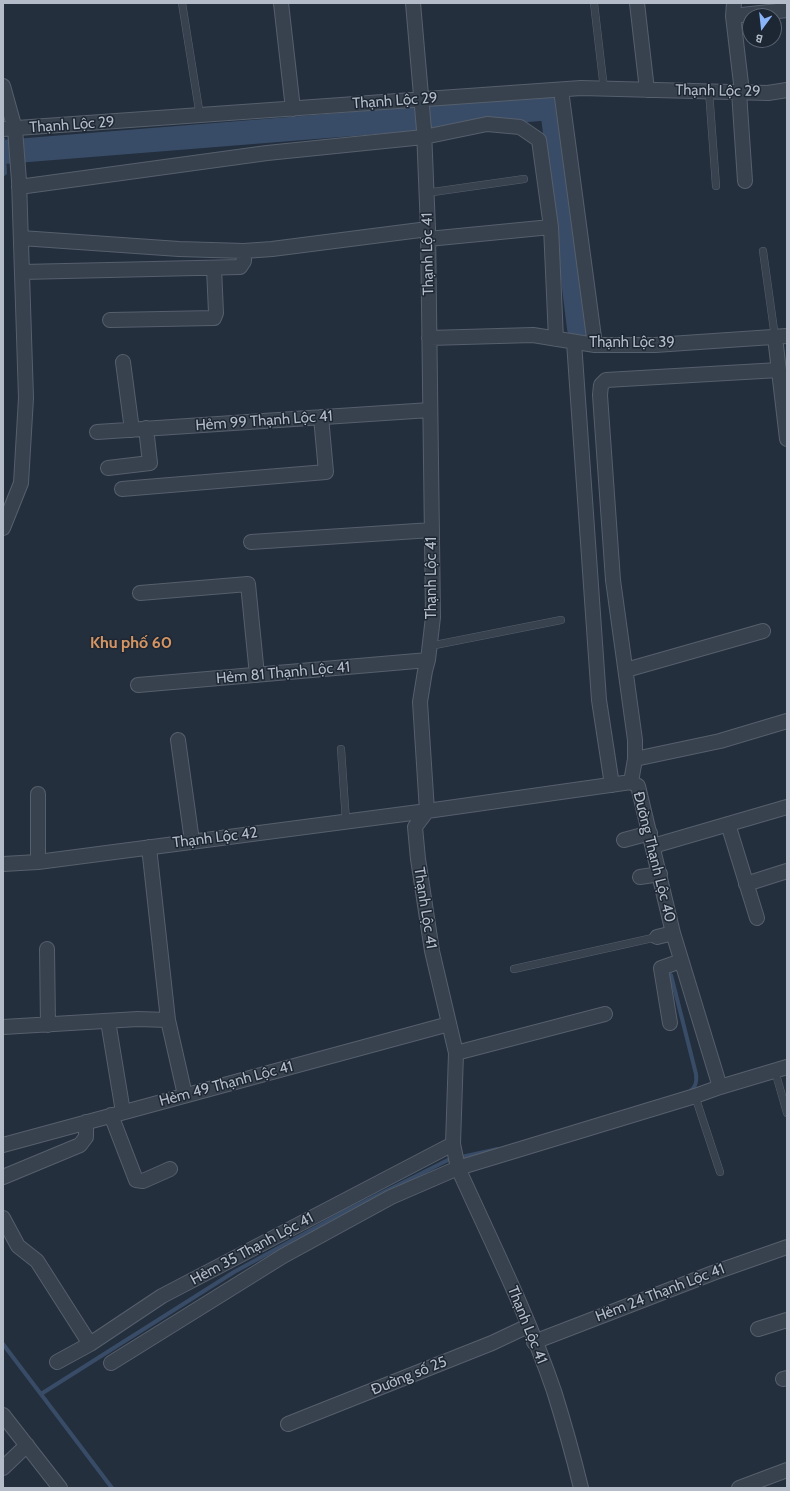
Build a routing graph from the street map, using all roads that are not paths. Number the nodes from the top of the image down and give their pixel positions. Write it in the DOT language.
graph roads {
  1 [pos="182,3"];
  2 [pos="281,3"];
  3 [pos="413,3"];
  4 [pos="594,3"];
  5 [pos="637,3"];
  6 [pos="734,9"];
  7 [pos="787,10"];
  8 [pos="3,86"];
  9 [pos="604,89"];
  10 [pos="561,90"];
  11 [pos="648,90"];
  12 [pos="787,90"];
  13 [pos="709,91"];
  14 [pos="741,92"];
  15 [pos="422,100"];
  16 [pos="293,109"];
  17 [pos="200,116"];
  18 [pos="9,129"];
  19 [pos="424,133"];
  20 [pos="524,179"];
  21 [pos="744,181"];
  22 [pos="19,184"];
  23 [pos="716,186"];
  24 [pos="426,194"];
  25 [pos="551,227"];
  26 [pos="428,234"];
  27 [pos="21,238"];
  28 [pos="244,251"];
  29 [pos="762,251"];
  30 [pos="214,268"];
  31 [pos="22,272"];
  32 [pos="110,320"];
  33 [pos="781,336"];
  34 [pos="429,338"];
  35 [pos="556,339"];
  36 [pos="574,342"];
  37 [pos="595,346"];
  38 [pos="123,362"];
  39 [pos="779,370"];
  40 [pos="430,410"];
  41 [pos="321,417"];
  42 [pos="139,429"];
  43 [pos="97,432"];
  44 [pos="787,439"];
  45 [pos="108,468"];
  46 [pos="122,489"];
  47 [pos="3,528"];
  48 [pos="432,530"];
  49 [pos="251,542"];
  50 [pos="140,593"];
  51 [pos="561,620"];
  52 [pos="763,631"];
  53 [pos="430,646"];
  54 [pos="428,660"];
  55 [pos="626,670"];
  56 [pos="257,675"];
  57 [pos="138,685"];
  58 [pos="787,720"];
  59 [pos="178,740"];
  60 [pos="341,749"];
  61 [pos="635,759"];
  62 [pos="631,782"];
  63 [pos="612,785"];
  64 [pos="38,794"];
  65 [pos="787,807"];
  66 [pos="427,811"];
  67 [pos="346,821"];
  68 [pos="728,824"];
  69 [pos="651,839"];
  70 [pos="624,840"];
  71 [pos="192,841"];
  72 [pos="148,847"];
  73 [pos="38,862"];
  74 [pos="3,864"];
  75 [pos="787,871"];
  76 [pos="660,874"];
  77 [pos="640,877"];
  78 [pos="746,884"];
  79 [pos="757,918"];
  80 [pos="673,933"];
  81 [pos="657,937"];
  82 [pos="47,949"];
  83 [pos="681,961"];
  84 [pos="514,969"];
  85 [pos="605,1014"];
  86 [pos="168,1020"];
  87 [pos="108,1021"];
  88 [pos="670,1022"];
  89 [pos="449,1024"];
  90 [pos="48,1025"];
  91 [pos="3,1027"];
  92 [pos="456,1053"];
  93 [pos="781,1069"];
  94 [pos="720,1087"];
  95 [pos="185,1095"];
  96 [pos="695,1096"];
  97 [pos="787,1113"];
  98 [pos="117,1114"];
  99 [pos="86,1122"];
  100 [pos="453,1144"];
  101 [pos="3,1145"];
  102 [pos="458,1168"];
  103 [pos="170,1169"];
  104 [pos="720,1172"];
  105 [pos="3,1177"];
  106 [pos="3,1218"];
  107 [pos="787,1247"];
  108 [pos="787,1320"];
  109 [pos="528,1326"];
  110 [pos="758,1329"];
  111 [pos="534,1342"];
  112 [pos="90,1344"];
  113 [pos="57,1362"];
  114 [pos="111,1364"];
  115 [pos="3,1415"];
  116 [pos="288,1424"];
  117 [pos="27,1445"];
  118 [pos="3,1468"];
  119 [pos="787,1470"];
  120 [pos="60,1488"];
  121 [pos="581,1488"];
  122 [pos="739,1488"];
  1 -- 17 [label="lane"];
  2 -- 16 [label="street"];
  3 -- 15 [label="street, Thạnh Lộc 41"];
  4 -- 9 [label="lane"];
  5 -- 11 [label="street"];
  6 -- 7 [label="street"];
  6 -- 14 [label="street"];
  8 -- 18 [label="street"];
  9 -- 10 [label="street, Thạnh Lộc 29"];
  9 -- 11 [label="street, Thạnh Lộc 29"];
  10 -- 15 [label="street, Thạnh Lộc 29"];
  10 -- 37 [label="street"];
  11 -- 13 [label="street, Thạnh Lộc 29"];
  12 -- 14 [label="street, Thạnh Lộc 29"];
  13 -- 14 [label="street, Thạnh Lộc 29"];
  13 -- 23 [label="lane"];
  14 -- 21 [label="street"];
  15 -- 16 [label="street, Thạnh Lộc 29"];
  15 -- 19 [label="street, Thạnh Lộc 41"];
  16 -- 17 [label="street, Thạnh Lộc 29"];
  17 -- 18 [label="street, Thạnh Lộc 29"];
  18 -- 22 [label="street"];
  19 -- 22 [label="street"];
  19 -- 24 [label="street, Thạnh Lộc 41"];
  19 -- 25 [label="street"];
  20 -- 24 [label="lane"];
  22 -- 27 [label="street"];
  24 -- 26 [label="street, Thạnh Lộc 41"];
  25 -- 26 [label="street"];
  25 -- 35 [label="street"];
  26 -- 28 [label="street"];
  26 -- 34 [label="street, Thạnh Lộc 41"];
  27 -- 28 [label="street"];
  27 -- 31 [label="street"];
  28 -- 30 [label="street"];
  29 -- 33 [label="lane"];
  30 -- 31 [label="street"];
  30 -- 32 [label="street"];
  31 -- 47 [label="street"];
  33 -- 37 [label="street, Thạnh Lộc 39"];
  33 -- 39 [label="street"];
  34 -- 35 [label="street, Thạnh Lộc 39"];
  34 -- 40 [label="street, Thạnh Lộc 41"];
  35 -- 36 [label="street, Thạnh Lộc 39"];
  36 -- 37 [label="street, Thạnh Lộc 39"];
  36 -- 63 [label="street"];
  38 -- 42 [label="street"];
  39 -- 44 [label="street"];
  39 -- 55 [label="street"];
  40 -- 41 [label="street, Hẻm 99 Thạnh Lộc 41"];
  40 -- 48 [label="street, Thạnh Lộc 41"];
  41 -- 42 [label="street, Hẻm 99 Thạnh Lộc 41"];
  41 -- 46 [label="street"];
  42 -- 43 [label="street, Hẻm 99 Thạnh Lộc 41"];
  42 -- 45 [label="street"];
  48 -- 49 [label="street"];
  48 -- 53 [label="street, Thạnh Lộc 41"];
  50 -- 56 [label="street"];
  51 -- 53 [label="lane"];
  52 -- 55 [label="street"];
  53 -- 54 [label="street, Thạnh Lộc 41"];
  54 -- 56 [label="street, Hẻm 81 Thạnh Lộc 41"];
  54 -- 66 [label="street, Thạnh Lộc 41"];
  55 -- 61 [label="street"];
  56 -- 57 [label="street, Hẻm 81 Thạnh Lộc 41"];
  58 -- 61 [label="street"];
  59 -- 71 [label="street"];
  60 -- 67 [label="lane"];
  61 -- 62 [label="street"];
  62 -- 63 [label="street, Đường Thạnh Lộc 40"];
  62 -- 69 [label="street, Đường Thạnh Lộc 40"];
  63 -- 66 [label="street, Đường Thạnh Lộc 40"];
  64 -- 73 [label="street"];
  65 -- 68 [label="street"];
  66 -- 67 [label="street, Thạnh Lộc 42"];
  66 -- 89 [label="street, Thạnh Lộc 41"];
  67 -- 71 [label="street, Thạnh Lộc 42"];
  68 -- 69 [label="street"];
  68 -- 78 [label="street"];
  69 -- 70 [label="street"];
  69 -- 76 [label="street, Đường Thạnh Lộc 40"];
  71 -- 72 [label="street, Thạnh Lộc 42"];
  72 -- 73 [label="street, Thạnh Lộc 42"];
  72 -- 86 [label="street"];
  73 -- 74 [label="street, Thạnh Lộc 42"];
  75 -- 78 [label="street"];
  76 -- 77 [label="street"];
  76 -- 80 [label="street, Đường Thạnh Lộc 40"];
  78 -- 79 [label="street"];
  80 -- 81 [label="street"];
  80 -- 83 [label="street, Đường Thạnh Lộc 40"];
  81 -- 84 [label="lane"];
  82 -- 90 [label="street"];
  83 -- 88 [label="street"];
  83 -- 94 [label="street, Đường Thạnh Lộc 40"];
  85 -- 92 [label="street"];
  86 -- 87 [label="street"];
  86 -- 95 [label="street"];
  87 -- 90 [label="street"];
  87 -- 98 [label="street"];
  89 -- 92 [label="street, Thạnh Lộc 41"];
  89 -- 95 [label="street, Hẻm 49 Thạnh Lộc 41"];
  90 -- 91 [label="street"];
  92 -- 100 [label="street, Thạnh Lộc 41"];
  93 -- 94 [label="street"];
  93 -- 97 [label="lane"];
  94 -- 96 [label="street"];
  95 -- 98 [label="street, Hẻm 49 Thạnh Lộc 41"];
  96 -- 102 [label="street"];
  96 -- 104 [label="lane"];
  98 -- 99 [label="street, Hẻm 49 Thạnh Lộc 41"];
  98 -- 103 [label="street"];
  99 -- 101 [label="street, Hẻm 49 Thạnh Lộc 41"];
  99 -- 105 [label="street"];
  100 -- 102 [label="street, Thạnh Lộc 41"];
  100 -- 112 [label="street, Hẻm 35 Thạnh Lộc 41"];
  102 -- 109 [label="street, Thạnh Lộc 41"];
  102 -- 114 [label="street"];
  106 -- 112 [label="street"];
  107 -- 111 [label="street, Hẻm 24 Thạnh Lộc 41"];
  108 -- 110 [label="street"];
  109 -- 111 [label="street, Thạnh Lộc 41"];
  109 -- 116 [label="street, Đường số 25"];
  111 -- 121 [label="street, Thạnh Lộc 41"];
  112 -- 113 [label="street, Hẻm 35 Thạnh Lộc 41"];
  115 -- 117 [label="street"];
  117 -- 118 [label="street"];
  117 -- 120 [label="street"];
  119 -- 122 [label="street"];
}
